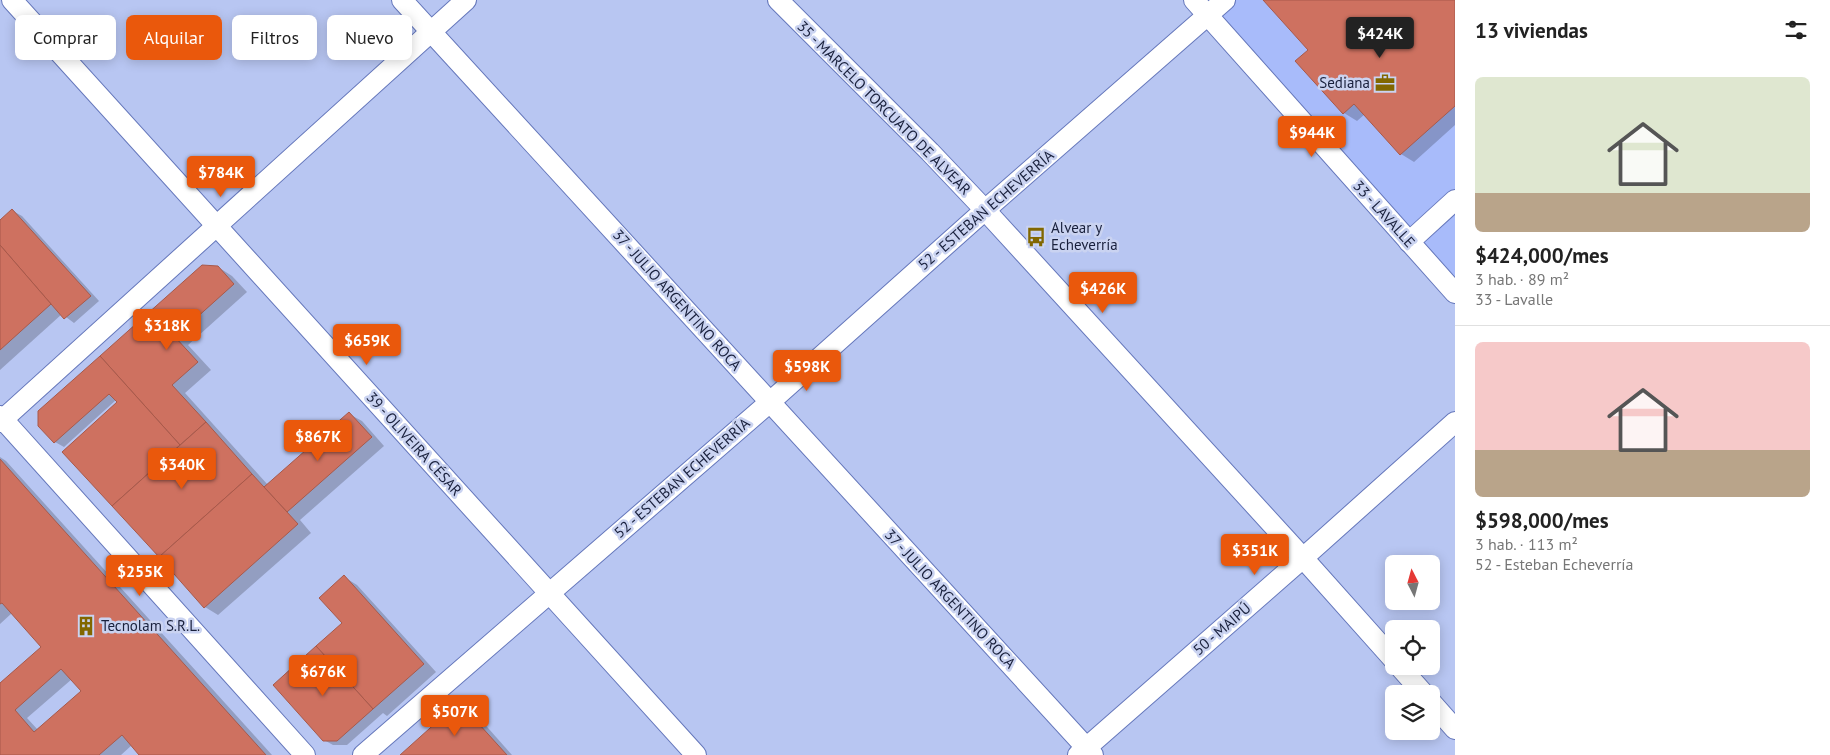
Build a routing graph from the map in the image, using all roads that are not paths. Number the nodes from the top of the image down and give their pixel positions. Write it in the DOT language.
graph roads {
  1 [pos="12,0"];
  2 [pos="402,0"];
  3 [pos="466,0"];
  4 [pos="778,0"];
  5 [pos="1194,0"];
  6 [pos="1225,0"];
  7 [pos="1208,15"];
  8 [pos="431,32"];
  9 [pos="1455,200"];
  10 [pos="984,210"];
  11 [pos="217,225"];
  12 [pos="1409,242"];
  13 [pos="1455,293"];
  14 [pos="770,402"];
  15 [pos="1,419"];
  16 [pos="1455,422"];
  17 [pos="1303,558"];
  18 [pos="549,594"];
  19 [pos="1385,650"];
  20 [pos="1407,675"];
  21 [pos="1416,685"];
  22 [pos="1440,712"];
  23 [pos="1455,729"];
  24 [pos="1086,752"];
  25 [pos="306,755"];
  26 [pos="363,755"];
  27 [pos="696,755"];
  1 -- 11 [label="street, 39 - OLIVEIRA CÉSAR"];
  2 -- 8 [label="street, 37 - JULIO ARGENTINO ROCA"];
  3 -- 8 [label="street"];
  4 -- 10 [label="street, 35 - MARCELO TORCUATO DE ALVEAR"];
  5 -- 7 [label="street, 33 - LAVALLE"];
  6 -- 7 [label="street, 52 - ESTEBAN ECHEVERRÍA"];
  7 -- 10 [label="street, 52 - ESTEBAN ECHEVERRÍA"];
  7 -- 12 [label="street, 33 - LAVALLE"];
  8 -- 11 [label="street"];
  8 -- 14 [label="street, 37 - JULIO ARGENTINO ROCA"];
  9 -- 12 [label="street"];
  10 -- 14 [label="street, 52 - ESTEBAN ECHEVERRÍA"];
  10 -- 17 [label="street, 35 - MARCELO TORCUATO DE ALVEAR"];
  11 -- 15 [label="street"];
  11 -- 18 [label="street, 39 - OLIVEIRA CÉSAR"];
  12 -- 13 [label="street, 33 - LAVALLE"];
  14 -- 18 [label="street, 52 - ESTEBAN ECHEVERRÍA"];
  14 -- 24 [label="street, 37 - JULIO ARGENTINO ROCA"];
  15 -- 25 [label="street"];
  16 -- 17 [label="street, 50 - MAIPÚ"];
  17 -- 19 [label="street, 35 - MARCELO TORCUATO DE ALVEAR"];
  17 -- 24 [label="street, 50 - MAIPÚ"];
  18 -- 26 [label="street, 52 - ESTEBAN ECHEVERRÍA"];
  18 -- 27 [label="street, 39 - OLIVEIRA CÉSAR"];
  20 -- 21 [label="street"];
  22 -- 23 [label="street"];
}
